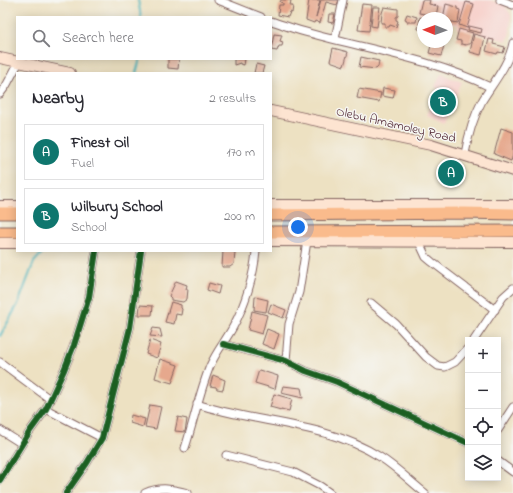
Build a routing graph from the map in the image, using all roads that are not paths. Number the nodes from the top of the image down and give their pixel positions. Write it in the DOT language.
graph roads {
  1 [pos="218,0"];
  2 [pos="342,0"];
  3 [pos="500,0"];
  4 [pos="513,5"];
  5 [pos="258,16"];
  6 [pos="272,21"];
  7 [pos="335,39"];
  8 [pos="513,43"];
  9 [pos="0,58"];
  10 [pos="19,62"];
  11 [pos="65,72"];
  12 [pos="490,87"];
  13 [pos="0,94"];
  14 [pos="272,111"];
  15 [pos="465,154"];
  16 [pos="513,170"];
  17 [pos="513,205"];
  18 [pos="0,206"];
  19 [pos="16,206"];
  20 [pos="16,213"];
  21 [pos="464,213"];
  22 [pos="0,214"];
  23 [pos="272,214"];
  24 [pos="272,214"];
  25 [pos="513,214"];
  26 [pos="464,231"];
  27 [pos="513,231"];
  28 [pos="0,232"];
  29 [pos="16,232"];
  30 [pos="272,233"];
  31 [pos="272,233"];
  32 [pos="307,241"];
  33 [pos="0,242"];
  34 [pos="16,242"];
  35 [pos="419,242"];
  36 [pos="513,242"];
  37 [pos="96,252"];
  38 [pos="141,252"];
  39 [pos="256,252"];
  40 [pos="513,288"];
  41 [pos="371,304"];
  42 [pos="495,310"];
  43 [pos="476,337"];
  44 [pos="223,344"];
  45 [pos="465,351"];
  46 [pos="286,361"];
  47 [pos="0,362"];
  48 [pos="51,400"];
  49 [pos="197,404"];
  50 [pos="513,407"];
  51 [pos="46,409"];
  52 [pos="501,425"];
  53 [pos="0,430"];
  54 [pos="102,438"];
  55 [pos="465,442"];
  56 [pos="22,444"];
  57 [pos="185,448"];
  58 [pos="226,455"];
  59 [pos="501,463"];
  60 [pos="513,472"];
  61 [pos="0,480"];
  62 [pos="66,493"];
  63 [pos="146,493"];
  64 [pos="188,493"];
  65 [pos="330,493"];
  66 [pos="425,493"];
  1 -- 5 [label="street"];
  2 -- 7 [label="street"];
  3 -- 4 [label="street"];
  6 -- 7 [label="street"];
  7 -- 12 [label="street"];
  8 -- 12 [label="street"];
  9 -- 10 [label="street"];
  10 -- 11 [label="street"];
  10 -- 13 [label="street"];
  12 -- 15 [label="street"];
  14 -- 15 [label="street, Olebu Amamoley Road"];
  15 -- 16 [label="street, Olebu Amamoley Road"];
  17 -- 23 [label="street"];
  18 -- 19 [label="street"];
  20 -- 22 [label="main road"];
  21 -- 24 [label="main road"];
  21 -- 25 [label="main road"];
  21 -- 26 [label="main road"];
  26 -- 27 [label="main road"];
  26 -- 30 [label="main road"];
  28 -- 29 [label="main road"];
  31 -- 32 [label="street"];
  32 -- 35 [label="street"];
  32 -- 46 [label="street"];
  33 -- 34 [label="street"];
  35 -- 36 [label="street"];
  35 -- 42 [label="street"];
  37 -- 48 [label="street"];
  38 -- 54 [label="street"];
  39 -- 44 [label="street"];
  40 -- 42 [label="street"];
  41 -- 45 [label="street"];
  42 -- 43 [label="street"];
  44 -- 46 [label="street"];
  44 -- 49 [label="street"];
  46 -- 55 [label="street"];
  47 -- 48 [label="street"];
  48 -- 51 [label="street"];
  49 -- 57 [label="street"];
  49 -- 66 [label="street"];
  50 -- 52 [label="street"];
  51 -- 54 [label="street"];
  51 -- 56 [label="street"];
  53 -- 56 [label="street"];
  54 -- 62 [label="street"];
  56 -- 61 [label="street"];
  58 -- 65 [label="street"];
  59 -- 60 [label="street"];
  63 -- 64 [label="street"];
}
